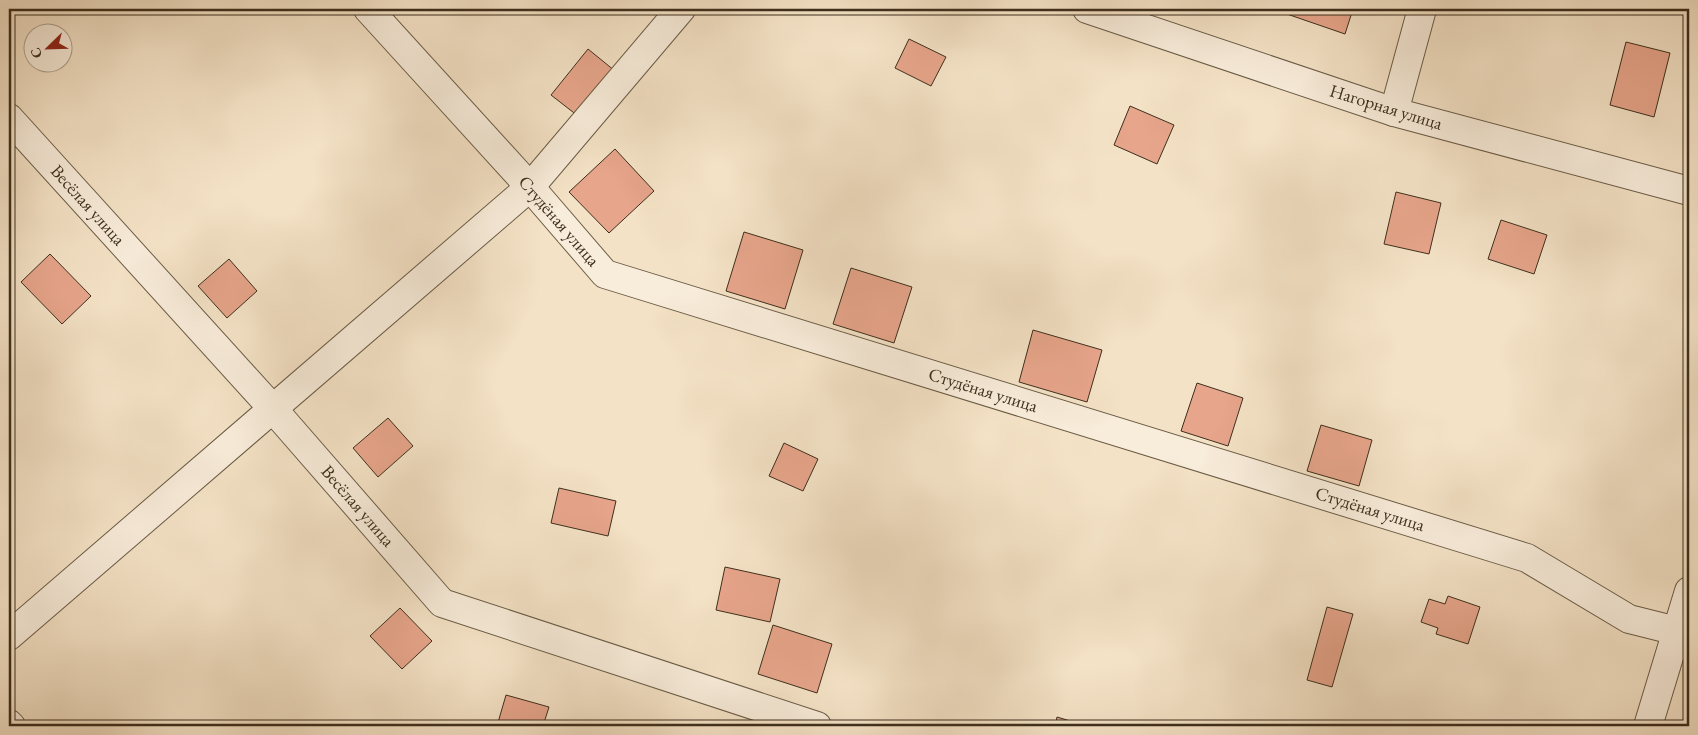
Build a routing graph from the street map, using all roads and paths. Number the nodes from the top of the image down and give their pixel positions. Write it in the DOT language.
graph roads {
  1 [pos="368,9"];
  2 [pos="681,9"];
  3 [pos="1087,9"];
  4 [pos="1422,9"];
  5 [pos="1394,112"];
  6 [pos="9,118"];
  7 [pos="530,188"];
  8 [pos="1689,192"];
  9 [pos="273,409"];
  10 [pos="1689,591"];
  11 [pos="1683,632"];
  12 [pos="9,636"];
  13 [pos="817,726"];
  14 [pos="1648,726"];
  1 -- 7 [label="street, Студёная улица"];
  2 -- 7 [label="street"];
  3 -- 5 [label="street, Нагорная улица"];
  4 -- 5 [label="street"];
  5 -- 8 [label="street, Нагорная улица"];
  6 -- 9 [label="street, Весёлая улица"];
  7 -- 9 [label="street"];
  7 -- 11 [label="street, Студёная улица"];
  9 -- 12 [label="street"];
  9 -- 13 [label="street, Весёлая улица"];
  10 -- 11 [label="street"];
  11 -- 14 [label="street"];
}
